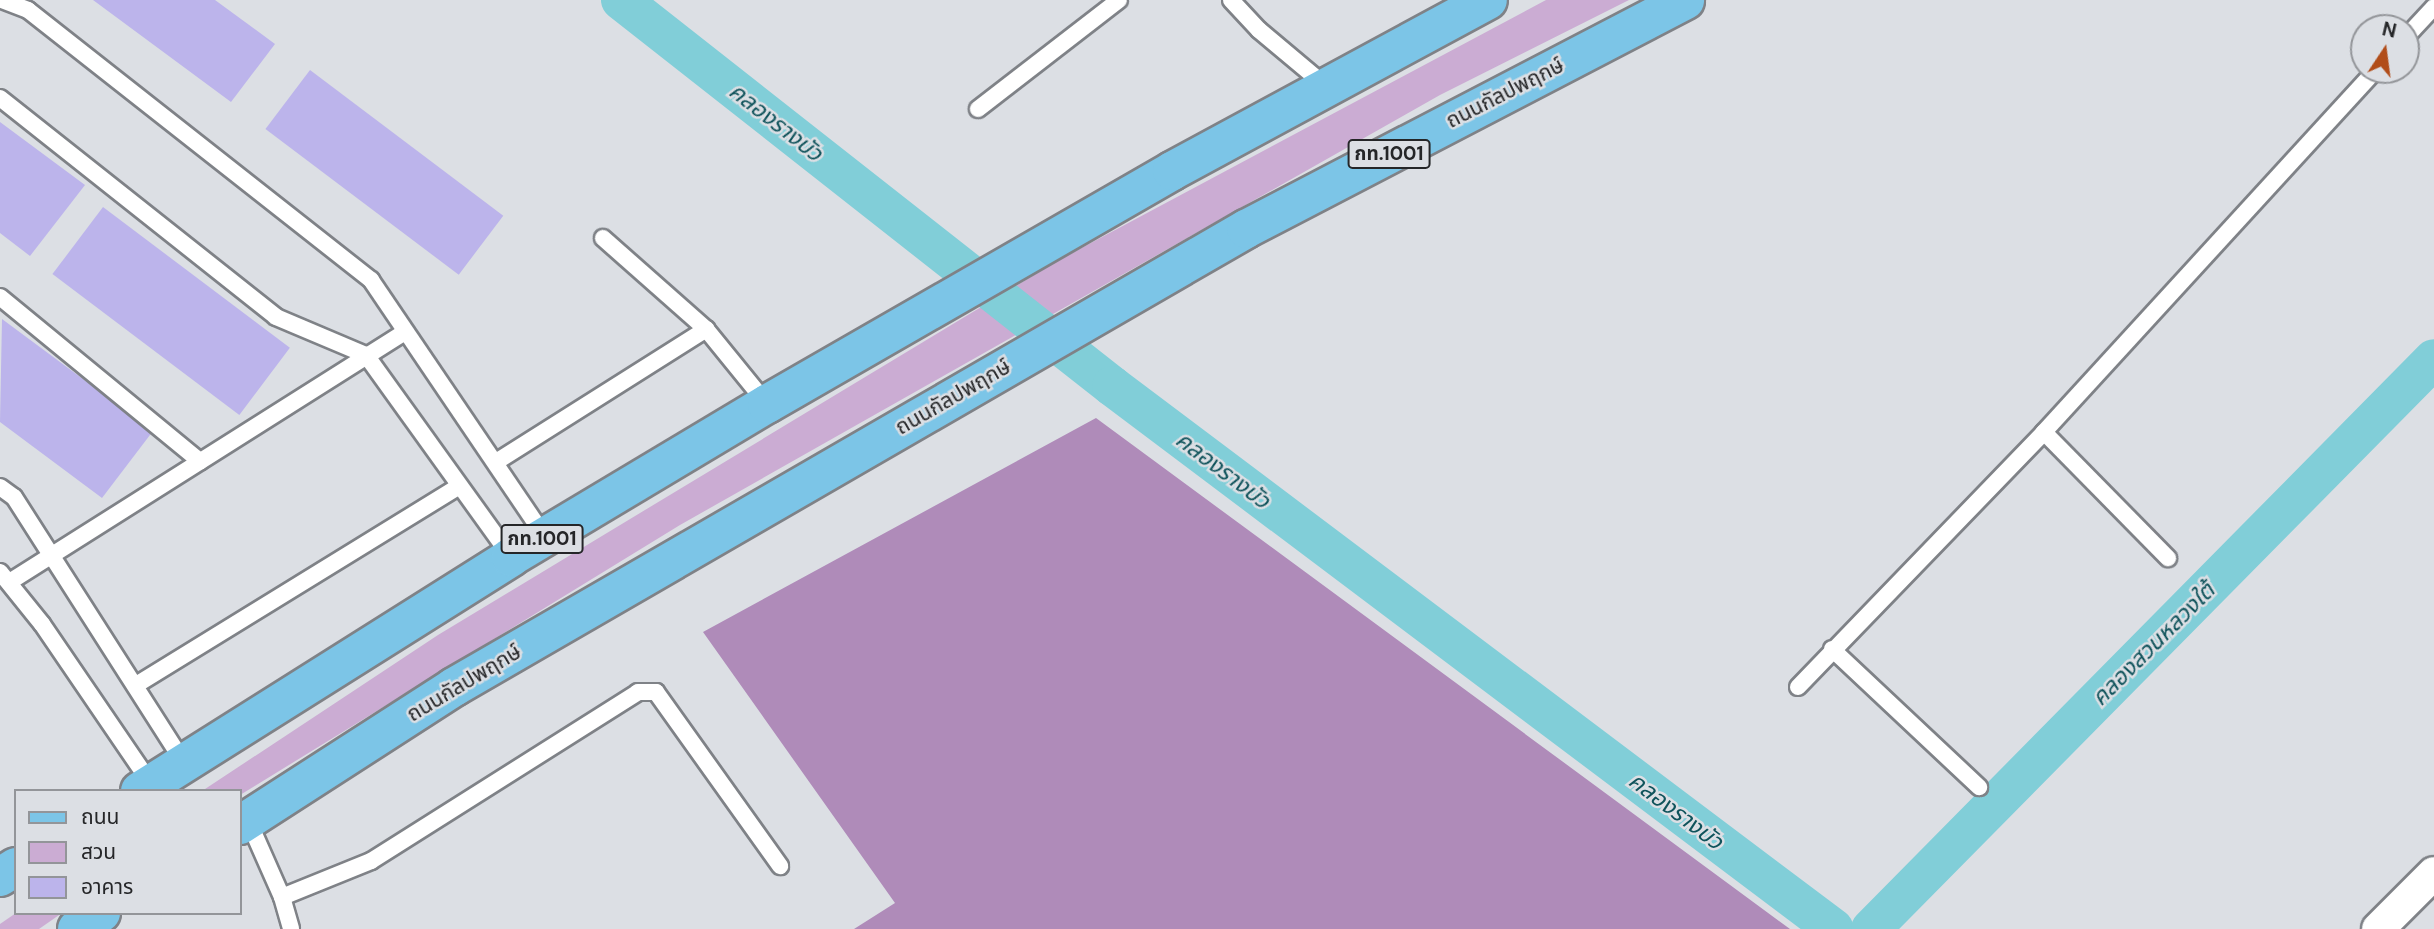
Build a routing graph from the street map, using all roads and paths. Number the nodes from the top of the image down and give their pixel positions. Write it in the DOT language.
graph roads {
  1 [pos="1,0"];
  2 [pos="1119,0"];
  3 [pos="1231,0"];
  4 [pos="1488,0"];
  5 [pos="1685,0"];
  6 [pos="2434,7"];
  7 [pos="2420,22"];
  8 [pos="2363,84"];
  9 [pos="1327,87"];
  10 [pos="0,98"];
  11 [pos="978,109"];
  12 [pos="603,238"];
  13 [pos="0,297"];
  14 [pos="706,329"];
  15 [pos="405,332"];
  16 [pos="366,355"];
  17 [pos="767,404"];
  18 [pos="2044,432"];
  19 [pos="200,461"];
  20 [pos="496,462"];
  21 [pos="459,486"];
  22 [pos="0,487"];
  23 [pos="545,537"];
  24 [pos="48,557"];
  25 [pos="511,557"];
  26 [pos="2168,558"];
  27 [pos="6,576"];
  28 [pos="1832,649"];
  29 [pos="136,684"];
  30 [pos="1798,687"];
  31 [pos="184,763"];
  32 [pos="1979,787"];
  33 [pos="145,788"];
  34 [pos="244,822"];
  35 [pos="780,866"];
  36 [pos="2434,873"];
  37 [pos="282,897"];
  38 [pos="98,915"];
  39 [pos="77,929"];
  40 [pos="291,929"];
  41 [pos="2378,929"];
  1 -- 15 [label="lane"];
  2 -- 11 [label="lane"];
  3 -- 9 [label="lane"];
  4 -- 9 [label="main road, กท.1001"];
  5 -- 34 [label="main road, ถนนกัลปพฤกษ์ / กท.1001"];
  6 -- 7 [label="lane"];
  8 -- 18 [label="lane"];
  9 -- 17 [label="main road, กท.1001"];
  10 -- 16 [label="lane"];
  12 -- 14 [label="lane"];
  13 -- 19 [label="lane"];
  14 -- 17 [label="lane"];
  14 -- 20 [label="lane"];
  15 -- 16 [label="lane"];
  15 -- 20 [label="lane"];
  16 -- 19 [label="lane"];
  16 -- 21 [label="lane"];
  17 -- 23 [label="main road, กท.1001"];
  18 -- 26 [label="lane"];
  18 -- 28 [label="lane"];
  19 -- 24 [label="lane"];
  20 -- 23 [label="lane"];
  21 -- 25 [label="lane"];
  21 -- 29 [label="lane"];
  22 -- 24 [label="lane"];
  23 -- 25 [label="main road, กท.1001"];
  24 -- 27 [label="lane"];
  24 -- 29 [label="lane"];
  25 -- 31 [label="main road, กท.1001"];
  27 -- 33 [label="lane"];
  28 -- 30 [label="lane"];
  28 -- 32 [label="lane"];
  29 -- 31 [label="lane"];
  31 -- 33 [label="main road, กท.1001"];
  34 -- 37 [label="lane"];
  35 -- 37 [label="lane"];
  36 -- 41 [label="street"];
  37 -- 40 [label="lane"];
  38 -- 39 [label="main road"];
}
